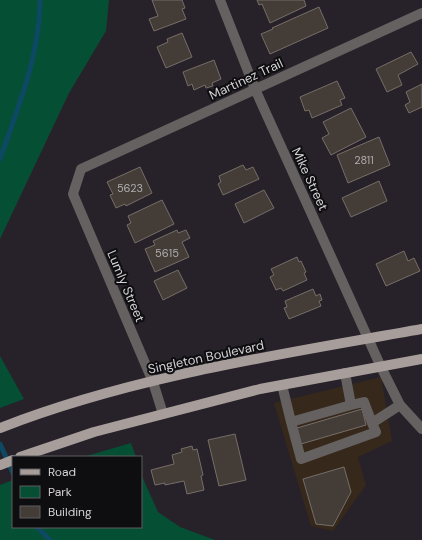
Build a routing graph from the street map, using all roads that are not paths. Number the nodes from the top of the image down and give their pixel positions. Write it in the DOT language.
graph roads {
  1 [pos="220,0"];
  2 [pos="422,13"];
  3 [pos="255,89"];
  4 [pos="81,169"];
  5 [pos="422,329"];
  6 [pos="370,338"];
  7 [pos="422,359"];
  8 [pos="382,367"];
  9 [pos="345,374"];
  10 [pos="153,382"];
  11 [pos="282,385"];
  12 [pos="351,405"];
  13 [pos="400,405"];
  14 [pos="164,414"];
  15 [pos="291,422"];
  16 [pos="372,423"];
  17 [pos="0,428"];
  18 [pos="422,428"];
  19 [pos="23,456"];
  20 [pos="12,460"];
  21 [pos="0,465"];
  1 -- 3 [label="street, Mike Street"];
  2 -- 3 [label="street, Martinez Trail"];
  3 -- 4 [label="street, Martinez Trail"];
  3 -- 6 [label="street, Mike Street"];
  4 -- 10 [label="street, Lumly Street"];
  5 -- 6 [label="main road, Singleton Boulevard"];
  6 -- 8 [label="street, Mike Street"];
  6 -- 10 [label="main road, Singleton Boulevard"];
  7 -- 8 [label="main road"];
  8 -- 9 [label="main road"];
  8 -- 13 [label="street, Mike Street"];
  9 -- 11 [label="main road"];
  9 -- 12 [label="street"];
  10 -- 14 [label="street, Lumly Street"];
  10 -- 17 [label="main road, Singleton Boulevard"];
  11 -- 14 [label="main road"];
  11 -- 15 [label="street"];
  12 -- 15 [label="street"];
  12 -- 16 [label="street"];
  13 -- 16 [label="street"];
  13 -- 18 [label="street, Mike Street"];
  14 -- 19 [label="main road"];
  15 -- 16 [label="street"];
  20 -- 21 [label="main road"];
}
